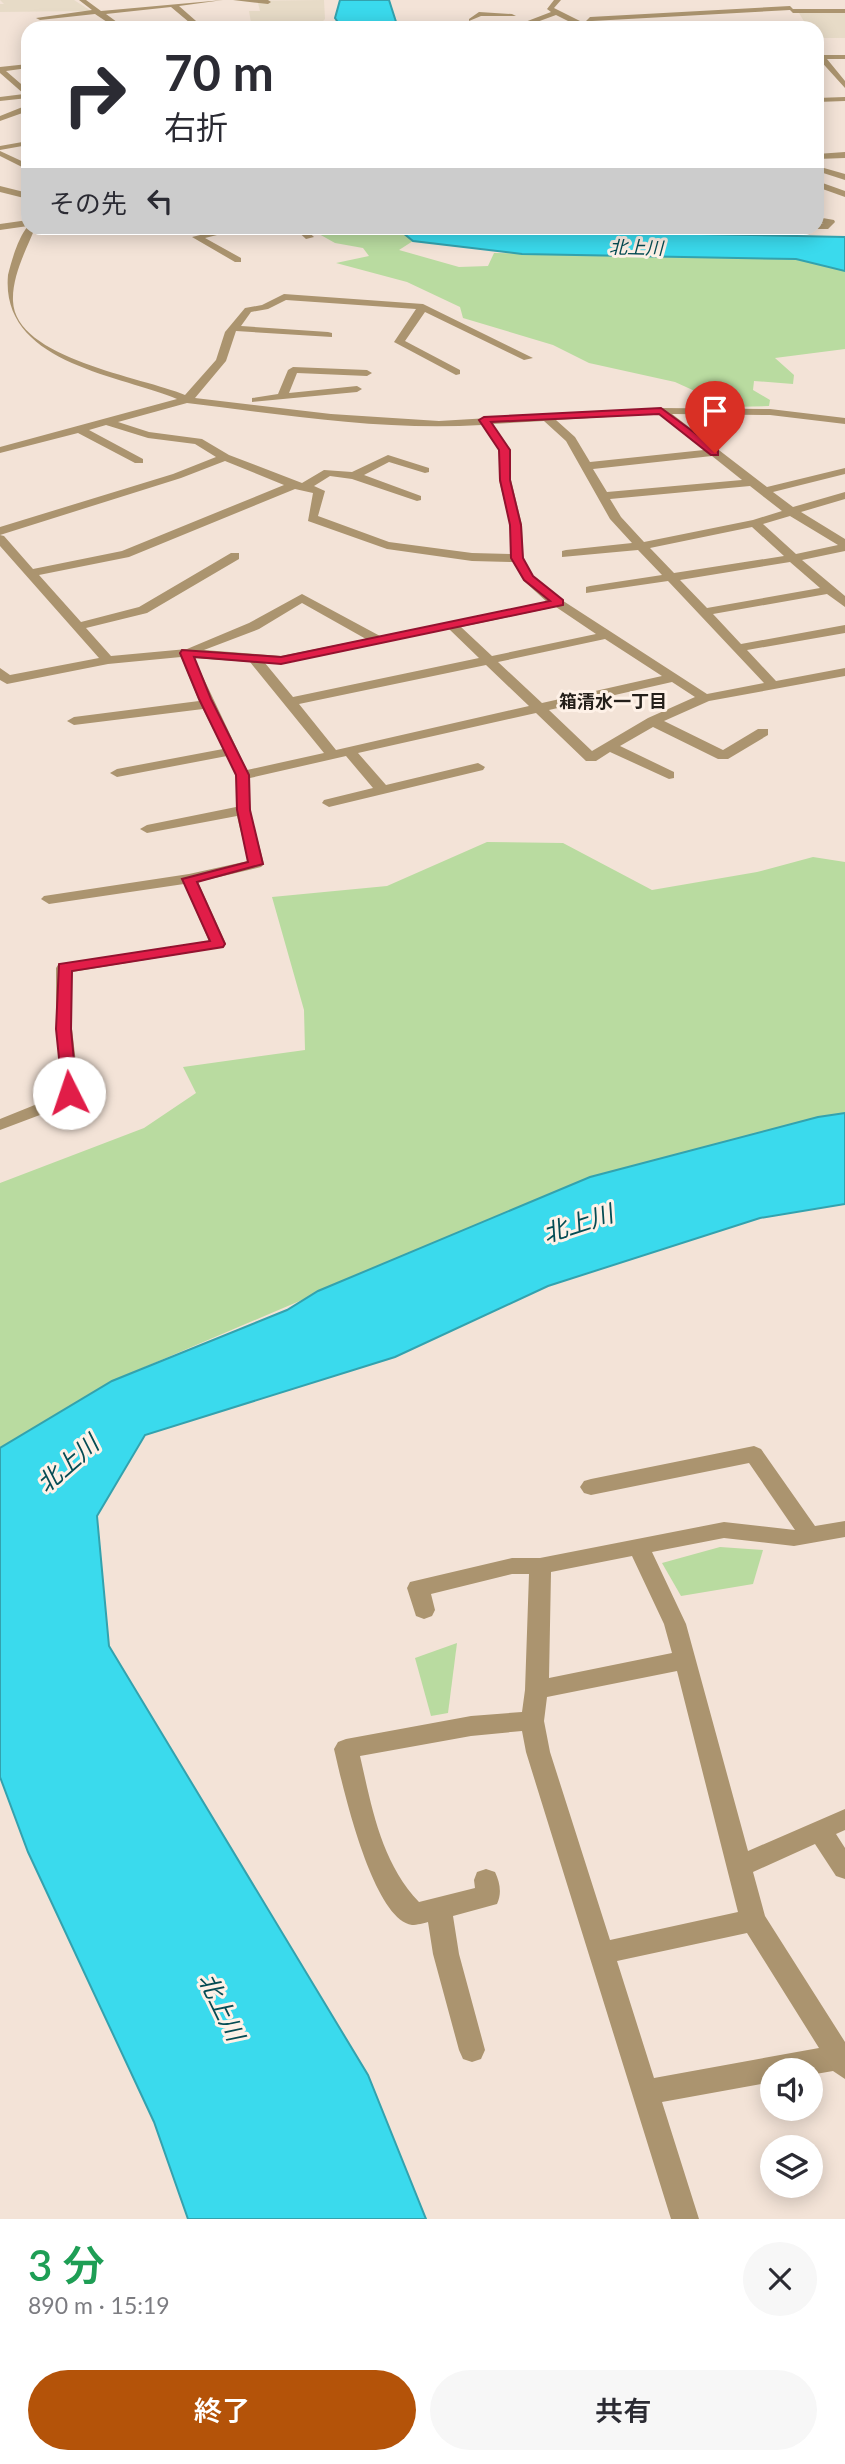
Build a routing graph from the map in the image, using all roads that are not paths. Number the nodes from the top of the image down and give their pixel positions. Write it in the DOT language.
graph roads {
  1 [pos="82,0"];
  2 [pos="220,0"];
  3 [pos="236,0"];
  4 [pos="558,0"];
  5 [pos="268,2"];
  6 [pos="173,5"];
  7 [pos="792,9"];
  8 [pos="845,11"];
  9 [pos="97,12"];
  10 [pos="555,13"];
  11 [pos="40,18"];
  12 [pos="537,18"];
  13 [pos="471,20"];
  14 [pos="110,21"];
  15 [pos="192,21"];
  16 [pos="532,21"];
  17 [pos="573,21"];
  18 [pos="589,21"];
  19 [pos="824,55"];
  20 [pos="845,57"];
  21 [pos="824,61"];
  22 [pos="21,67"];
  23 [pos="0,69"];
  24 [pos="845,86"];
  25 [pos="21,88"];
  26 [pos="21,96"];
  27 [pos="0,99"];
  28 [pos="845,99"];
  29 [pos="824,100"];
  30 [pos="21,110"];
  31 [pos="0,118"];
  32 [pos="21,145"];
  33 [pos="0,151"];
  34 [pos="824,155"];
  35 [pos="845,155"];
  36 [pos="21,163"];
  37 [pos="824,170"];
  38 [pos="845,177"];
  39 [pos="824,186"];
  40 [pos="0,189"];
  41 [pos="21,194"];
  42 [pos="845,194"];
  43 [pos="21,226"];
  44 [pos="0,227"];
  45 [pos="24,235"];
  46 [pos="207,235"];
  47 [pos="239,260"];
  48 [pos="423,307"];
  49 [pos="0,314"];
  50 [pos="13,316"];
  51 [pos="233,328"];
  52 [pos="328,335"];
  53 [pos="528,358"];
  54 [pos="456,372"];
  55 [pos="367,373"];
  56 [pos="357,389"];
  57 [pos="282,397"];
  58 [pos="187,400"];
  59 [pos="244,405"];
  60 [pos="661,411"];
  61 [pos="545,417"];
  62 [pos="484,420"];
  63 [pos="105,421"];
  64 [pos="845,421"];
  65 [pos="79,429"];
  66 [pos="0,450"];
  67 [pos="715,453"];
  68 [pos="225,457"];
  69 [pos="139,461"];
  70 [pos="585,466"];
  71 [pos="425,470"];
  72 [pos="845,471"];
  73 [pos="354,476"];
  74 [pos="753,482"];
  75 [pos="300,485"];
  76 [pos="765,491"];
  77 [pos="845,495"];
  78 [pos="604,496"];
  79 [pos="417,498"];
  80 [pos="789,510"];
  81 [pos="755,523"];
  82 [pos="0,531"];
  83 [pos="0,539"];
  84 [pos="845,544"];
  85 [pos="640,546"];
  86 [pos="566,554"];
  87 [pos="235,556"];
  88 [pos="517,558"];
  89 [pos="793,558"];
  90 [pos="30,573"];
  91 [pos="669,577"];
  92 [pos="590,590"];
  93 [pos="830,590"];
  94 [pos="559,603"];
  95 [pos="845,603"];
  96 [pos="703,612"];
  97 [pos="452,625"];
  98 [pos="78,626"];
  99 [pos="845,629"];
  100 [pos="608,635"];
  101 [pos="378,640"];
  102 [pos="738,648"];
  103 [pos="186,653"];
  104 [pos="254,658"];
  105 [pos="108,660"];
  106 [pos="489,660"];
  107 [pos="0,671"];
  108 [pos="845,672"];
  109 [pos="673,678"];
  110 [pos="800,681"];
  111 [pos="845,685"];
  112 [pos="774,686"];
  113 [pos="705,698"];
  114 [pos="290,702"];
  115 [pos="207,705"];
  116 [pos="538,708"];
  117 [pos="74,721"];
  118 [pos="653,721"];
  119 [pos="764,732"];
  120 [pos="610,747"];
  121 [pos="232,751"];
  122 [pos="349,751"];
  123 [pos="333,755"];
  124 [pos="478,767"];
  125 [pos="117,773"];
  126 [pos="243,775"];
  127 [pos="669,775"];
  128 [pos="383,790"];
  129 [pos="329,803"];
  130 [pos="243,810"];
  131 [pos="147,829"];
  132 [pos="189,879"];
  133 [pos="49,899"];
  134 [pos="0,1125"];
  135 [pos="591,1487"];
  136 [pos="845,1529"];
  137 [pos="810,1535"];
  138 [pos="638,1546"];
  139 [pos="540,1566"];
  140 [pos="424,1610"];
  141 [pos="685,1660"];
  142 [pos="537,1690"];
  143 [pos="532,1721"];
  144 [pos="845,1819"];
  145 [pos="820,1831"];
  146 [pos="740,1866"];
  147 [pos="845,1868"];
  148 [pos="486,1880"];
  149 [pos="439,1908"];
  150 [pos="753,1920"];
  151 [pos="601,1952"];
  152 [pos="472,2050"];
  153 [pos="842,2061"];
  154 [pos="645,2092"];
  155 [pos="685,2219"];
  1 -- 9 [label="street"];
  2 -- 6 [label="street"];
  3 -- 5 [label="street"];
  4 -- 10 [label="street"];
  6 -- 9 [label="street"];
  6 -- 15 [label="street"];
  7 -- 8 [label="street"];
  7 -- 18 [label="street"];
  9 -- 11 [label="street"];
  9 -- 14 [label="street"];
  10 -- 12 [label="street"];
  10 -- 17 [label="street"];
  12 -- 13 [label="street"];
  12 -- 16 [label="street"];
  19 -- 20 [label="street"];
  21 -- 24 [label="street"];
  22 -- 23 [label="street"];
  23 -- 25 [label="street"];
  26 -- 27 [label="street"];
  28 -- 29 [label="street"];
  30 -- 31 [label="street"];
  32 -- 33 [label="street"];
  33 -- 36 [label="street"];
  34 -- 35 [label="street"];
  37 -- 38 [label="street"];
  39 -- 42 [label="street"];
  40 -- 41 [label="street"];
  43 -- 44 [label="street"];
  45 -- 50 [label="street"];
  46 -- 47 [label="street"];
  48 -- 51 [label="street"];
  48 -- 53 [label="street"];
  48 -- 54 [label="street"];
  49 -- 50 [label="street"];
  50 -- 58 [label="street"];
  51 -- 52 [label="street"];
  51 -- 58 [label="street"];
  55 -- 57 [label="street"];
  56 -- 57 [label="street"];
  57 -- 59 [label="street"];
  58 -- 59 [label="street"];
  58 -- 63 [label="street"];
  59 -- 62 [label="street"];
  60 -- 61 [label="street"];
  60 -- 64 [label="street"];
  60 -- 67 [label="street"];
  61 -- 62 [label="street"];
  61 -- 70 [label="street"];
  62 -- 88 [label="street"];
  63 -- 65 [label="street"];
  63 -- 68 [label="street"];
  65 -- 66 [label="street"];
  65 -- 69 [label="street"];
  67 -- 70 [label="street"];
  67 -- 74 [label="street"];
  68 -- 75 [label="street"];
  68 -- 82 [label="street"];
  70 -- 78 [label="street"];
  71 -- 73 [label="street"];
  72 -- 76 [label="street"];
  73 -- 75 [label="street"];
  73 -- 79 [label="street"];
  74 -- 76 [label="street"];
  74 -- 78 [label="street"];
  75 -- 88 [label="street"];
  75 -- 90 [label="street"];
  76 -- 80 [label="street"];
  77 -- 80 [label="street"];
  78 -- 85 [label="street"];
  80 -- 81 [label="street"];
  80 -- 84 [label="street"];
  81 -- 85 [label="street"];
  81 -- 89 [label="street"];
  83 -- 90 [label="street"];
  84 -- 89 [label="street"];
  85 -- 86 [label="street"];
  85 -- 91 [label="street"];
  87 -- 98 [label="street"];
  88 -- 94 [label="street"];
  89 -- 91 [label="street"];
  89 -- 93 [label="street"];
  90 -- 98 [label="street"];
  91 -- 92 [label="street"];
  91 -- 96 [label="street"];
  93 -- 95 [label="street"];
  93 -- 96 [label="street"];
  94 -- 97 [label="street"];
  94 -- 100 [label="street"];
  96 -- 102 [label="street"];
  97 -- 101 [label="street"];
  97 -- 106 [label="street"];
  98 -- 105 [label="street"];
  99 -- 102 [label="street"];
  100 -- 106 [label="street"];
  100 -- 109 [label="street"];
  101 -- 103 [label="street"];
  101 -- 104 [label="street"];
  102 -- 112 [label="street"];
  103 -- 104 [label="street"];
  103 -- 105 [label="street"];
  103 -- 115 [label="street"];
  104 -- 114 [label="street"];
  105 -- 107 [label="street"];
  106 -- 114 [label="street"];
  106 -- 116 [label="street"];
  108 -- 110 [label="street"];
  109 -- 113 [label="street"];
  109 -- 116 [label="street"];
  110 -- 111 [label="street"];
  110 -- 112 [label="street"];
  112 -- 113 [label="street"];
  113 -- 118 [label="street"];
  114 -- 123 [label="street"];
  115 -- 117 [label="street"];
  115 -- 121 [label="street"];
  116 -- 120 [label="street"];
  116 -- 122 [label="street"];
  118 -- 119 [label="street"];
  118 -- 120 [label="street"];
  120 -- 127 [label="street"];
  121 -- 125 [label="street"];
  121 -- 126 [label="street"];
  122 -- 123 [label="street"];
  122 -- 128 [label="street"];
  123 -- 126 [label="street"];
  124 -- 128 [label="street"];
  126 -- 130 [label="street"];
  128 -- 129 [label="street"];
  130 -- 131 [label="street"];
  130 -- 132 [label="street"];
  132 -- 133 [label="street"];
  132 -- 134 [label="street"];
  135 -- 137 [label="street"];
  136 -- 137 [label="street"];
  137 -- 138 [label="street"];
  138 -- 139 [label="street"];
  138 -- 141 [label="street"];
  139 -- 140 [label="street"];
  139 -- 142 [label="street"];
  141 -- 142 [label="street"];
  141 -- 146 [label="street"];
  142 -- 143 [label="street"];
  143 -- 149 [label="street"];
  143 -- 151 [label="street"];
  144 -- 145 [label="street"];
  145 -- 146 [label="street"];
  145 -- 147 [label="street"];
  146 -- 150 [label="street"];
  148 -- 149 [label="street"];
  149 -- 152 [label="street"];
  150 -- 151 [label="street"];
  150 -- 153 [label="street"];
  151 -- 154 [label="street"];
  153 -- 154 [label="street"];
  154 -- 155 [label="street"];
}
